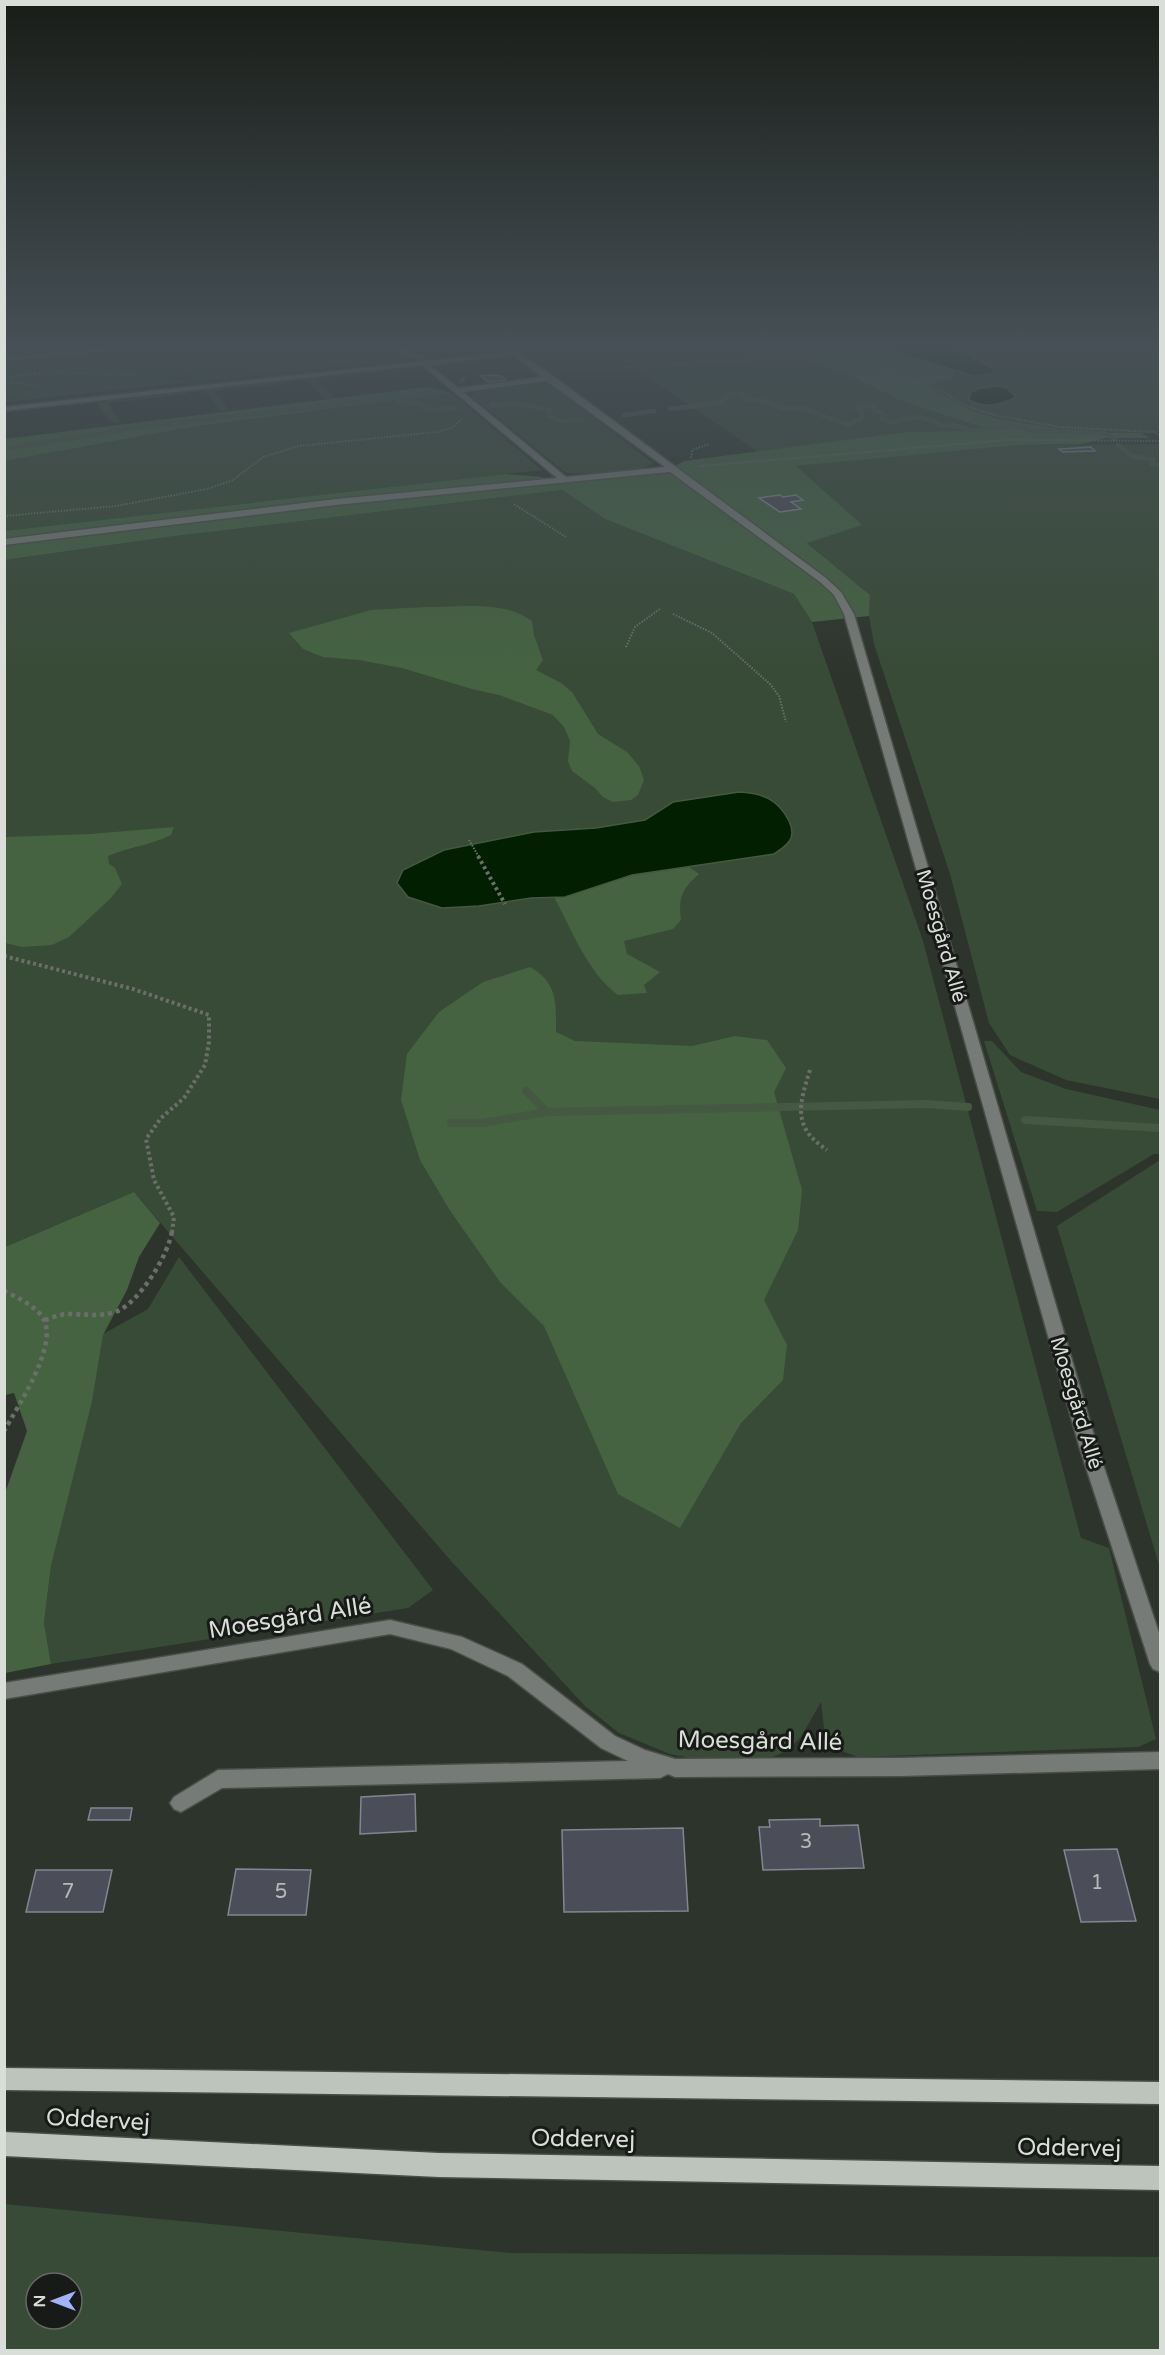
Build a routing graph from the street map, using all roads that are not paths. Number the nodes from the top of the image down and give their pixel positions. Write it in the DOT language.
graph roads {
  1 [pos="539,459"];
  2 [pos="658,459"];
  3 [pos="672,469"];
  4 [pos="563,479"];
  5 [pos="4,542"];
  6 [pos="1161,1664"];
  7 [pos="4,1691"];
  8 [pos="1161,1761"];
  9 [pos="675,1768"];
  10 [pos="181,1803"];
  11 [pos="4,2079"];
  12 [pos="1161,2092"];
  13 [pos="4,2144"];
  14 [pos="1161,2178"];
  1 -- 4 [label="street"];
  2 -- 3 [label="street, Moesgård Allé"];
  3 -- 4 [label="street"];
  3 -- 6 [label="street, Moesgård Allé"];
  4 -- 5 [label="street"];
  7 -- 9 [label="street, Moesgård Allé"];
  8 -- 9 [label="street, Moesgård Allé"];
  9 -- 10 [label="street"];
  11 -- 12 [label="main road, Oddervej"];
  13 -- 14 [label="main road, Oddervej"];
}
